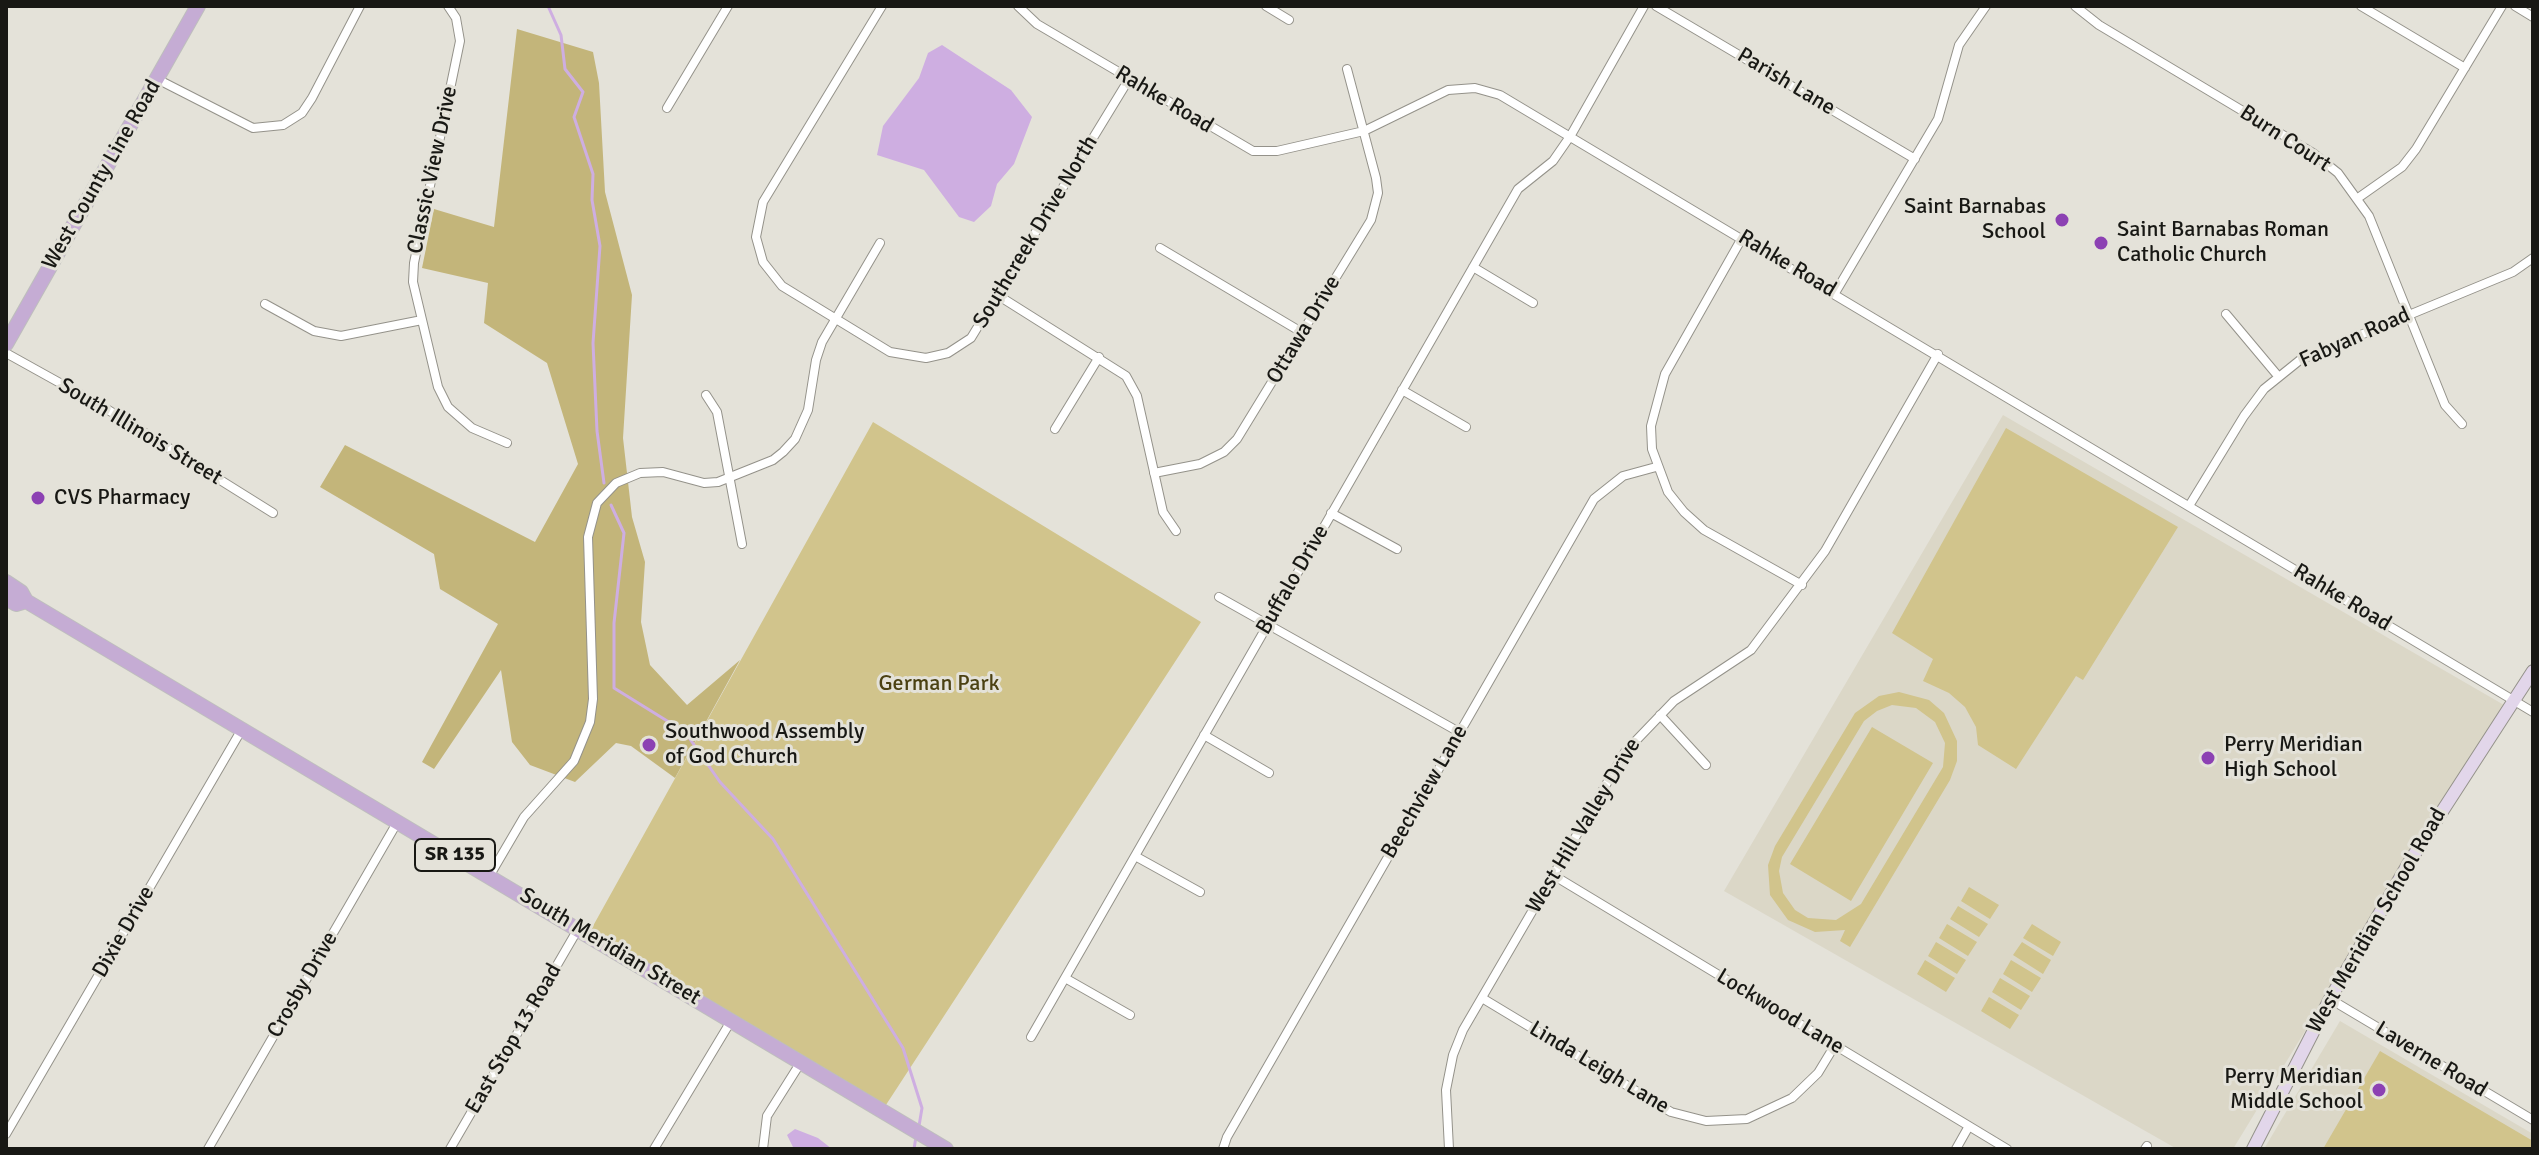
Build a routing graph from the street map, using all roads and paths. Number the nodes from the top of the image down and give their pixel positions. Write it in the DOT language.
graph roads {
  1 [pos="198,6"];
  2 [pos="360,6"];
  3 [pos="448,6"];
  4 [pos="728,6"];
  5 [pos="882,6"];
  6 [pos="1018,6"];
  7 [pos="1266,6"];
  8 [pos="1644,6"];
  9 [pos="1656,6"];
  10 [pos="1986,6"];
  11 [pos="2075,6"];
  12 [pos="2361,6"];
  13 [pos="2502,6"];
  14 [pos="2515,6"];
  15 [pos="2533,17"];
  16 [pos="1289,20"];
  17 [pos="2465,68"];
  18 [pos="1347,69"];
  19 [pos="157,79"];
  20 [pos="1129,79"];
  21 [pos="667,108"];
  22 [pos="1364,131"];
  23 [pos="1571,135"];
  24 [pos="1915,159"];
  25 [pos="2358,198"];
  26 [pos="1742,238"];
  27 [pos="880,243"];
  28 [pos="1160,248"];
  29 [pos="2533,258"];
  30 [pos="1473,267"];
  31 [pos="1835,293"];
  32 [pos="999,296"];
  33 [pos="1533,303"];
  34 [pos="265,304"];
  35 [pos="2411,313"];
  36 [pos="2226,314"];
  37 [pos="836,318"];
  38 [pos="422,320"];
  39 [pos="1303,333"];
  40 [pos="6,344"];
  41 [pos="6,353"];
  42 [pos="1938,354"];
  43 [pos="1099,357"];
  44 [pos="2278,376"];
  45 [pos="1402,390"];
  46 [pos="706,395"];
  47 [pos="2462,424"];
  48 [pos="1466,427"];
  49 [pos="1055,429"];
  50 [pos="507,443"];
  51 [pos="1656,467"];
  52 [pos="1154,473"];
  53 [pos="732,478"];
  54 [pos="2189,506"];
  55 [pos="273,513"];
  56 [pos="1331,513"];
  57 [pos="1176,531"];
  58 [pos="742,544"];
  59 [pos="1397,549"];
  60 [pos="6,582"];
  61 [pos="1802,585"];
  62 [pos="1219,597"];
  63 [pos="6,598"];
  64 [pos="26,601"];
  65 [pos="1268,625"];
  66 [pos="2533,671"];
  67 [pos="2514,701"];
  68 [pos="2533,712"];
  69 [pos="1660,715"];
  70 [pos="242,729"];
  71 [pos="1459,732"];
  72 [pos="1204,735"];
  73 [pos="1706,765"];
  74 [pos="1269,773"];
  75 [pos="398,821"];
  76 [pos="1135,856"];
  77 [pos="490,875"];
  78 [pos="1553,875"];
  79 [pos="1200,892"];
  80 [pos="578,929"];
  81 [pos="1065,978"];
  82 [pos="1482,998"];
  83 [pos="2330,999"];
  84 [pos="1130,1015"];
  85 [pos="732,1020"];
  86 [pos="1031,1037"];
  87 [pos="1835,1045"];
  88 [pos="801,1062"];
  89 [pos="2533,1120"];
  90 [pos="1969,1126"];
  91 [pos="6,1134"];
  92 [pos="208,1149"];
  93 [pos="450,1149"];
  94 [pos="654,1149"];
  95 [pos="763,1149"];
  96 [pos="946,1149"];
  97 [pos="1223,1149"];
  98 [pos="1449,1149"];
  99 [pos="1956,1149"];
  100 [pos="2007,1149"];
  101 [pos="2253,1149"];
  1 -- 19 [label="main road, West County Line Road"];
  2 -- 19 [label="street"];
  3 -- 38 [label="street, Classic View Drive"];
  4 -- 21 [label="street"];
  5 -- 37 [label="street, Southcreek Drive North"];
  6 -- 20 [label="street, Rahke Road"];
  7 -- 16 [label="street"];
  8 -- 23 [label="street, Buffalo Drive"];
  9 -- 24 [label="street, Parish Lane"];
  10 -- 24 [label="street"];
  11 -- 25 [label="street, Burn Court"];
  12 -- 17 [label="street"];
  13 -- 17 [label="street"];
  14 -- 15 [label="street"];
  17 -- 25 [label="street"];
  18 -- 22 [label="street, Ottawa Drive"];
  19 -- 40 [label="main road, West County Line Road"];
  20 -- 22 [label="street, Rahke Road"];
  20 -- 32 [label="street, Southcreek Drive North"];
  22 -- 23 [label="street, Rahke Road"];
  22 -- 39 [label="street, Ottawa Drive"];
  23 -- 26 [label="street, Rahke Road"];
  23 -- 30 [label="street, Buffalo Drive"];
  24 -- 31 [label="street"];
  25 -- 35 [label="street, Burn Court"];
  26 -- 31 [label="street, Rahke Road"];
  26 -- 51 [label="street"];
  27 -- 37 [label="street"];
  28 -- 39 [label="street"];
  29 -- 35 [label="street, Fabyan Road"];
  30 -- 33 [label="street"];
  30 -- 45 [label="street, Buffalo Drive"];
  31 -- 42 [label="street, Rahke Road"];
  32 -- 37 [label="street, Southcreek Drive North"];
  32 -- 43 [label="street"];
  34 -- 38 [label="street"];
  35 -- 44 [label="street, Fabyan Road"];
  35 -- 47 [label="street, Burn Court"];
  36 -- 44 [label="street"];
  37 -- 53 [label="street"];
  38 -- 50 [label="street, Classic View Drive"];
  39 -- 52 [label="street, Ottawa Drive"];
  41 -- 55 [label="street, South Illinois Street"];
  42 -- 54 [label="street, Rahke Road"];
  42 -- 61 [label="street, West Hill Valley Drive"];
  43 -- 49 [label="street"];
  43 -- 52 [label="street"];
  44 -- 54 [label="street, Fabyan Road"];
  45 -- 48 [label="street"];
  45 -- 56 [label="street, Buffalo Drive"];
  46 -- 53 [label="street"];
  51 -- 61 [label="street"];
  51 -- 71 [label="street, Beechview Lane"];
  52 -- 57 [label="street"];
  53 -- 58 [label="street"];
  53 -- 77 [label="street"];
  54 -- 67 [label="street, Rahke Road"];
  56 -- 59 [label="street"];
  56 -- 65 [label="street, Buffalo Drive"];
  60 -- 64 [label="main road, South Meridian Street / SR 135"];
  61 -- 69 [label="street, West Hill Valley Drive"];
  62 -- 65 [label="street"];
  63 -- 64 [label="main road, South Meridian Street / SR 135"];
  64 -- 70 [label="main road, South Meridian Street / SR 135"];
  65 -- 71 [label="street"];
  65 -- 72 [label="street, Buffalo Drive"];
  66 -- 67 [label="main road, West Meridian School Road"];
  67 -- 68 [label="street, Rahke Road"];
  67 -- 83 [label="main road, West Meridian School Road"];
  69 -- 73 [label="street"];
  69 -- 78 [label="street, West Hill Valley Drive"];
  70 -- 75 [label="main road, South Meridian Street / SR 135"];
  70 -- 91 [label="street, Dixie Drive"];
  71 -- 97 [label="street, Beechview Lane"];
  72 -- 74 [label="street"];
  72 -- 76 [label="street, Buffalo Drive"];
  75 -- 77 [label="main road, South Meridian Street / SR 135"];
  75 -- 92 [label="street, Crosby Drive"];
  76 -- 79 [label="street"];
  76 -- 81 [label="street, Buffalo Drive"];
  77 -- 80 [label="main road, South Meridian Street / SR 135"];
  78 -- 82 [label="street, West Hill Valley Drive"];
  78 -- 87 [label="street, Lockwood Lane"];
  80 -- 85 [label="main road, South Meridian Street / SR 135"];
  80 -- 93 [label="street, East Stop 13 Road"];
  81 -- 84 [label="street"];
  81 -- 86 [label="street, Buffalo Drive"];
  82 -- 87 [label="street, Linda Leigh Lane"];
  82 -- 98 [label="street, West Hill Valley Drive"];
  83 -- 89 [label="street, Laverne Road"];
  83 -- 101 [label="main road, West Meridian School Road"];
  85 -- 88 [label="main road, South Meridian Street / SR 135"];
  85 -- 94 [label="street"];
  87 -- 90 [label="street, Lockwood Lane"];
  88 -- 95 [label="street"];
  88 -- 96 [label="main road, South Meridian Street / SR 135"];
  90 -- 99 [label="street"];
  90 -- 100 [label="street, Lockwood Lane"];
}
